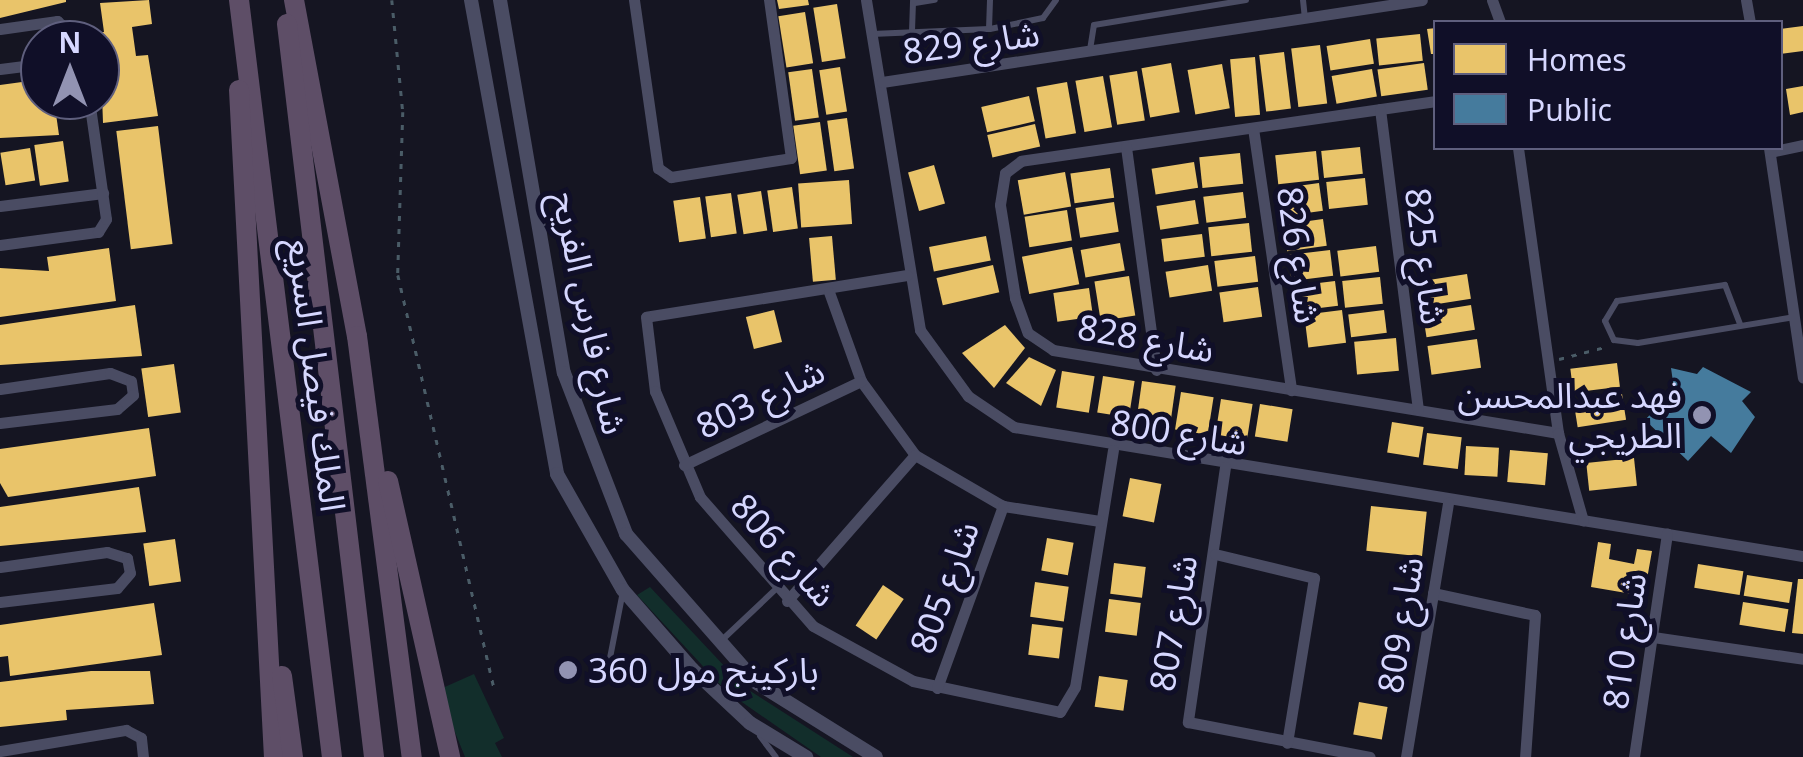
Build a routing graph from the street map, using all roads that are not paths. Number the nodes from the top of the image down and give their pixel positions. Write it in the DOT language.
graph roads {
  1 [pos="238,0"];
  2 [pos="284,0"];
  3 [pos="294,0"];
  4 [pos="471,0"];
  5 [pos="500,0"];
  6 [pos="634,0"];
  7 [pos="769,0"];
  8 [pos="866,0"];
  9 [pos="935,0"];
  10 [pos="990,0"];
  11 [pos="1056,0"];
  12 [pos="1246,0"];
  13 [pos="1303,0"];
  14 [pos="1349,0"];
  15 [pos="1422,0"];
  16 [pos="914,2"];
  17 [pos="1358,11"];
  18 [pos="1305,20"];
  19 [pos="989,29"];
  20 [pos="912,32"];
  21 [pos="242,34"];
  22 [pos="871,34"];
  23 [pos="1091,56"];
  24 [pos="882,82"];
  25 [pos="1433,101"];
  26 [pos="1380,109"];
  27 [pos="92,120"];
  28 [pos="1252,128"];
  29 [pos="1126,147"];
  30 [pos="1518,150"];
  31 [pos="1769,150"];
  32 [pos="103,193"];
  33 [pos="0,206"];
  34 [pos="0,244"];
  35 [pos="1803,273"];
  36 [pos="907,275"];
  37 [pos="1789,275"];
  38 [pos="829,292"];
  39 [pos="1794,317"];
  40 [pos="1740,324"];
  41 [pos="358,336"];
  42 [pos="1156,370"];
  43 [pos="1803,378"];
  44 [pos="860,380"];
  45 [pos="0,389"];
  46 [pos="1291,390"];
  47 [pos="1418,410"];
  48 [pos="0,424"];
  49 [pos="1558,433"];
  50 [pos="1113,450"];
  51 [pos="916,455"];
  52 [pos="684,465"];
  53 [pos="1226,467"];
  54 [pos="1448,502"];
  55 [pos="1003,506"];
  56 [pos="1100,520"];
  57 [pos="1582,521"];
  58 [pos="1668,533"];
  59 [pos="1215,554"];
  60 [pos="1803,556"];
  61 [pos="267,565"];
  62 [pos="0,567"];
  63 [pos="776,589"];
  64 [pos="623,590"];
  65 [pos="1433,592"];
  66 [pos="0,602"];
  67 [pos="788,602"];
  68 [pos="1653,637"];
  69 [pos="718,644"];
  70 [pos="610,658"];
  71 [pos="1803,659"];
  72 [pos="937,688"];
  73 [pos="750,723"];
  74 [pos="1287,743"];
  75 [pos="0,750"];
  76 [pos="143,757"];
  77 [pos="274,757"];
  78 [pos="293,757"];
  79 [pos="332,757"];
  80 [pos="374,757"];
  81 [pos="412,757"];
  82 [pos="450,757"];
  83 [pos="776,757"];
  84 [pos="806,757"];
  85 [pos="876,757"];
  86 [pos="1369,757"];
  87 [pos="1406,757"];
  88 [pos="1524,757"];
  89 [pos="1634,757"];
  1 -- 21 [label="highway, الملك فيصل السريع"];
  2 -- 80 [label="highway, الملك فيصل السريع"];
  3 -- 41 [label="highway"];
  4 -- 64 [label="street, شارع فارس الفريح"];
  5 -- 69 [label="street, شارع فارس الفريح"];
  6 -- 7 [label="street"];
  8 -- 22 [label="street, شارع 800"];
  9 -- 16 [label="lane"];
  10 -- 19 [label="lane"];
  11 -- 19 [label="lane"];
  12 -- 23 [label="lane"];
  13 -- 18 [label="lane"];
  14 -- 17 [label="lane"];
  15 -- 17 [label="street, شارع 829"];
  16 -- 20 [label="lane"];
  17 -- 18 [label="street, شارع 829"];
  18 -- 23 [label="street, شارع 829"];
  19 -- 20 [label="lane"];
  20 -- 22 [label="lane"];
  21 -- 61 [label="highway"];
  21 -- 79 [label="highway, الملك فيصل السريع"];
  22 -- 24 [label="street, شارع 800"];
  23 -- 24 [label="street, شارع 829"];
  24 -- 36 [label="street, شارع 800"];
  25 -- 26 [label="street, شارع 828"];
  26 -- 28 [label="street, شارع 828"];
  26 -- 47 [label="street, شارع 825"];
  27 -- 32 [label="street"];
  28 -- 29 [label="street, شارع 828"];
  28 -- 46 [label="street, شارع 826"];
  29 -- 42 [label="street"];
  29 -- 42 [label="street, شارع 828"];
  30 -- 49 [label="street"];
  31 -- 37 [label="street"];
  32 -- 33 [label="street"];
  32 -- 34 [label="street"];
  35 -- 37 [label="street"];
  36 -- 38 [label="street, شارع 806"];
  36 -- 50 [label="street, شارع 800"];
  37 -- 39 [label="street"];
  38 -- 44 [label="street"];
  38 -- 52 [label="street, شارع 806"];
  39 -- 40 [label="lane"];
  39 -- 43 [label="street"];
  40 -- 40 [label="lane"];
  41 -- 81 [label="highway"];
  41 -- 82 [label="highway"];
  42 -- 46 [label="street, شارع 828"];
  44 -- 51 [label="street"];
  44 -- 52 [label="street, شارع 803"];
  45 -- 48 [label="street"];
  46 -- 47 [label="street, شارع 828"];
  47 -- 49 [label="street, شارع 828"];
  49 -- 57 [label="street"];
  50 -- 53 [label="street, شارع 800"];
  50 -- 56 [label="street, شارع 806"];
  51 -- 55 [label="street"];
  51 -- 67 [label="street"];
  52 -- 63 [label="street, شارع 806"];
  53 -- 54 [label="street, شارع 800"];
  53 -- 59 [label="street, شارع 807"];
  54 -- 57 [label="street, شارع 800"];
  54 -- 65 [label="street, شارع 809"];
  55 -- 56 [label="street"];
  55 -- 72 [label="street, شارع 805"];
  56 -- 72 [label="street, شارع 806"];
  57 -- 58 [label="street, شارع 800"];
  58 -- 60 [label="street, شارع 800"];
  58 -- 68 [label="street, شارع 810"];
  59 -- 74 [label="street"];
  59 -- 74 [label="street, شارع 807"];
  61 -- 77 [label="highway"];
  61 -- 78 [label="highway"];
  62 -- 66 [label="street"];
  63 -- 67 [label="street, شارع 806"];
  63 -- 69 [label="lane"];
  64 -- 70 [label="lane"];
  64 -- 73 [label="street, شارع فارس الفريح"];
  65 -- 87 [label="street, شارع 809"];
  65 -- 88 [label="street"];
  67 -- 72 [label="street, شارع 806"];
  68 -- 71 [label="street"];
  68 -- 89 [label="street, شارع 810"];
  69 -- 85 [label="street, شارع فارس الفريح"];
  73 -- 83 [label="lane"];
  73 -- 84 [label="street, شارع فارس الفريح"];
  74 -- 86 [label="street, شارع 807"];
  75 -- 76 [label="street"];
}
